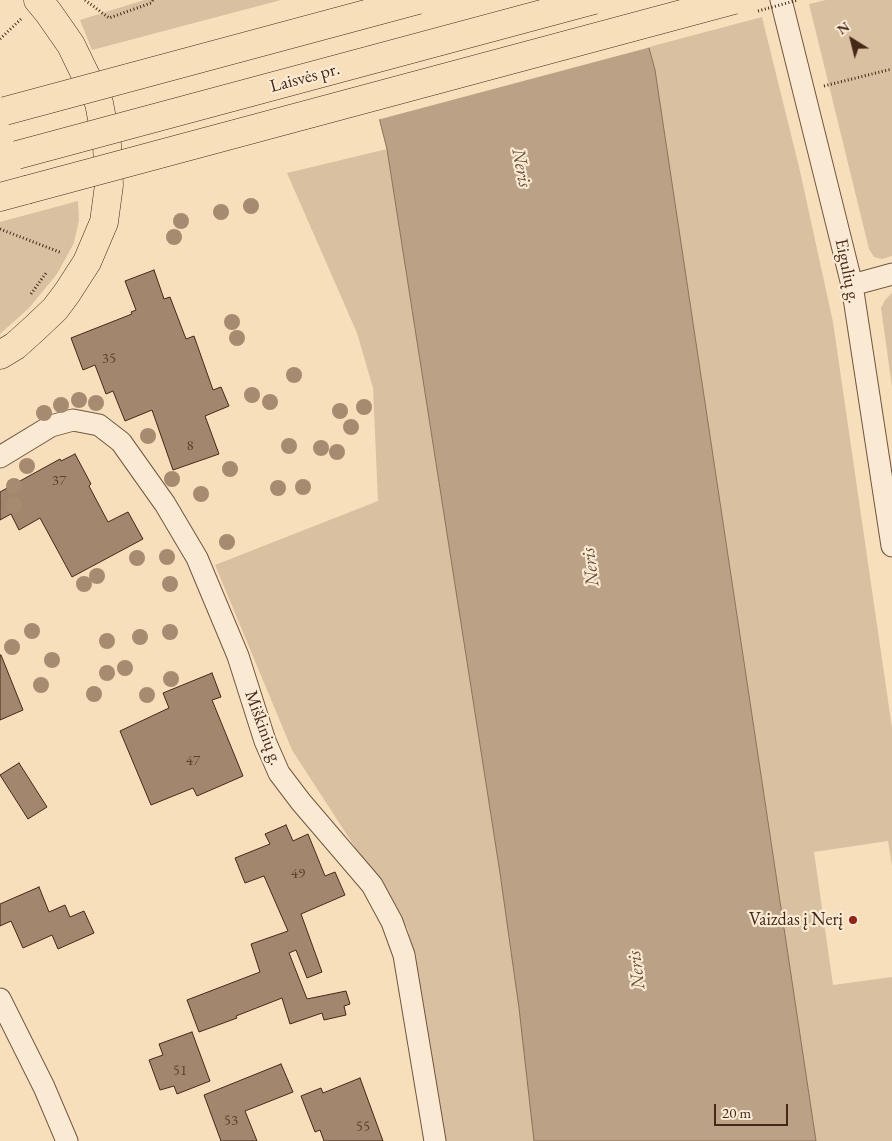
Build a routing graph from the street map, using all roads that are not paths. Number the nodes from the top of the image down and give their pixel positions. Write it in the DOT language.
graph roads {
  1 [pos="418,0"];
  2 [pos="594,0"];
  3 [pos="734,0"];
  4 [pos="781,0"];
  5 [pos="32,7"];
  6 [pos="2,112"];
  7 [pos="8,157"];
  8 [pos="0,197"];
  9 [pos="892,274"];
  10 [pos="852,285"];
  11 [pos="0,355"];
  12 [pos="0,457"];
  13 [pos="892,546"];
  14 [pos="0,999"];
  15 [pos="67,1141"];
  16 [pos="435,1141"];
  1 -- 6 [label="highway, bridge"];
  2 -- 7 [label="highway, Laisvės pr., bridge"];
  3 -- 8 [label="highway, bridge"];
  4 -- 10 [label="street, Eigulių g."];
  5 -- 11 [label="highway"];
  9 -- 10 [label="street"];
  10 -- 13 [label="street, Eigulių g."];
  12 -- 16 [label="street, Miškinių g."];
  14 -- 15 [label="street"];
}
